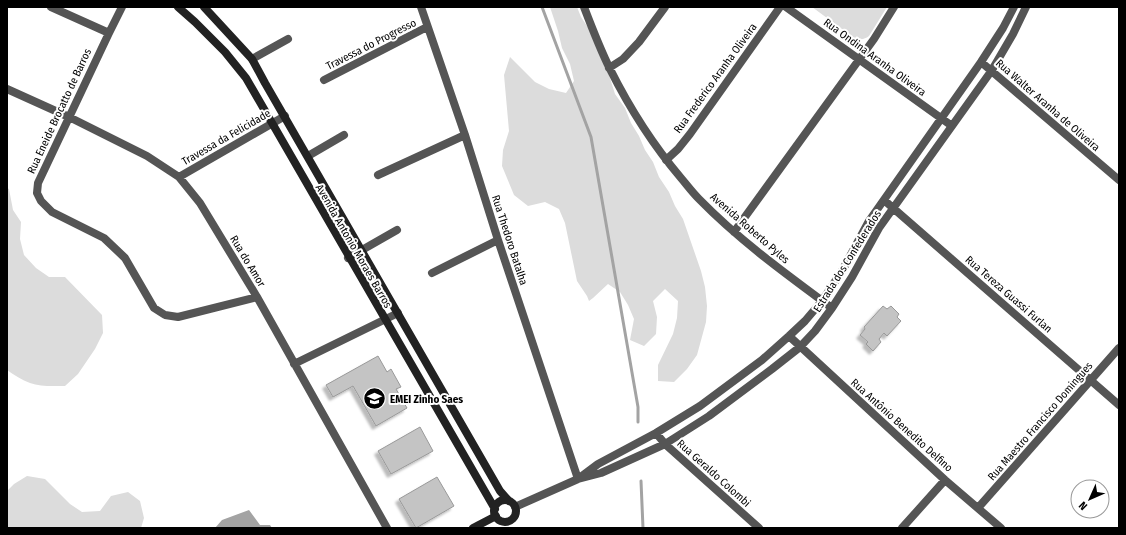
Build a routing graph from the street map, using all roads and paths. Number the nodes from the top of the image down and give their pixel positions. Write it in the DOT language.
graph roads {
  1 [pos="51,7"];
  2 [pos="122,7"];
  3 [pos="178,7"];
  4 [pos="204,7"];
  5 [pos="421,7"];
  6 [pos="584,7"];
  7 [pos="665,7"];
  8 [pos="780,7"];
  9 [pos="786,7"];
  10 [pos="894,7"];
  11 [pos="1014,7"];
  12 [pos="1026,7"];
  13 [pos="428,27"];
  14 [pos="108,33"];
  15 [pos="288,39"];
  16 [pos="252,58"];
  17 [pos="859,59"];
  18 [pos="981,62"];
  19 [pos="610,68"];
  20 [pos="992,70"];
  21 [pos="324,80"];
  22 [pos="7,89"];
  23 [pos="285,116"];
  24 [pos="69,117"];
  25 [pos="942,119"];
  26 [pos="272,124"];
  27 [pos="952,126"];
  28 [pos="344,135"];
  29 [pos="465,135"];
  30 [pos="308,156"];
  31 [pos="666,160"];
  32 [pos="378,175"];
  33 [pos="179,177"];
  34 [pos="1119,180"];
  35 [pos="884,200"];
  36 [pos="893,208"];
  37 [pos="397,230"];
  38 [pos="734,232"];
  39 [pos="498,240"];
  40 [pos="362,250"];
  41 [pos="348,258"];
  42 [pos="432,273"];
  43 [pos="257,298"];
  44 [pos="822,301"];
  45 [pos="832,308"];
  46 [pos="398,313"];
  47 [pos="384,320"];
  48 [pos="789,336"];
  49 [pos="800,347"];
  50 [pos="1119,348"];
  51 [pos="294,364"];
  52 [pos="1090,380"];
  53 [pos="1119,406"];
  54 [pos="656,433"];
  55 [pos="665,444"];
  56 [pos="578,479"];
  57 [pos="945,480"];
  58 [pos="509,501"];
  59 [pos="515,507"];
  60 [pos="978,508"];
  61 [pos="495,513"];
  62 [pos="513,518"];
  63 [pos="387,528"];
  64 [pos="473,528"];
  65 [pos="515,528"];
  66 [pos="759,528"];
  67 [pos="902,528"];
  68 [pos="1001,528"];
  1 -- 14 [label="street"];
  2 -- 14 [label="street, Rua Eneide Brocatto de Barros"];
  3 -- 26 [label="street, Avenida Antonio Moraes Barros"];
  4 -- 16 [label="street, Avenida Antonio Moraes Barros"];
  5 -- 13 [label="street, Rua Thedoro Batalha"];
  6 -- 19 [label="street, Avenida Roberto Pyles"];
  7 -- 19 [label="street"];
  8 -- 31 [label="street, Rua Frederico Aranha Oliveira"];
  9 -- 17 [label="street, Rua Ondina Aranha Oliveira"];
  10 -- 17 [label="street"];
  11 -- 18 [label="street, Estrada dos Confederados"];
  12 -- 20 [label="street, Estrada dos Confederados"];
  13 -- 21 [label="street, Travessa do Progresso"];
  13 -- 29 [label="street, Rua Thedoro Batalha"];
  14 -- 24 [label="street, Rua Eneide Brocatto de Barros"];
  15 -- 16 [label="street"];
  16 -- 23 [label="street, Avenida Antonio Moraes Barros"];
  17 -- 25 [label="street, Rua Ondina Aranha Oliveira"];
  17 -- 38 [label="street"];
  18 -- 20 [label="street, Rua Walter Aranha de Oliveira"];
  18 -- 25 [label="street, Estrada dos Confederados"];
  19 -- 31 [label="street, Avenida Roberto Pyles"];
  20 -- 27 [label="street, Estrada dos Confederados"];
  20 -- 34 [label="street, Rua Walter Aranha de Oliveira"];
  22 -- 24 [label="street, Rua do Amor"];
  23 -- 26 [label="street, Travessa da Felicidade"];
  23 -- 30 [label="street, Avenida Antonio Moraes Barros"];
  24 -- 33 [label="street, Rua do Amor"];
  24 -- 43 [label="street, Rua Eneide Brocatto de Barros"];
  25 -- 27 [label="street, Rua Ondina Aranha Oliveira"];
  25 -- 35 [label="street, Estrada dos Confederados"];
  26 -- 33 [label="street, Travessa da Felicidade"];
  26 -- 41 [label="street, Avenida Antonio Moraes Barros"];
  27 -- 36 [label="street, Estrada dos Confederados"];
  28 -- 30 [label="street"];
  29 -- 32 [label="street"];
  29 -- 39 [label="street, Rua Thedoro Batalha"];
  30 -- 40 [label="street, Avenida Antonio Moraes Barros"];
  31 -- 38 [label="street, Avenida Roberto Pyles"];
  33 -- 43 [label="street, Rua do Amor"];
  35 -- 36 [label="street, Rua Tereza Guassi Furlan"];
  35 -- 44 [label="street, Estrada dos Confederados"];
  36 -- 45 [label="street, Estrada dos Confederados"];
  36 -- 52 [label="street, Rua Tereza Guassi Furlan"];
  37 -- 40 [label="street"];
  38 -- 44 [label="street, Avenida Roberto Pyles"];
  39 -- 42 [label="street"];
  39 -- 56 [label="street, Rua Thedoro Batalha"];
  40 -- 41 [label="street"];
  40 -- 46 [label="street, Avenida Antonio Moraes Barros"];
  41 -- 47 [label="street, Avenida Antonio Moraes Barros"];
  43 -- 51 [label="street, Rua do Amor"];
  44 -- 45 [label="street, Avenida Roberto Pyles"];
  44 -- 48 [label="street, Estrada dos Confederados"];
  45 -- 49 [label="street, Estrada dos Confederados"];
  46 -- 47 [label="street"];
  46 -- 58 [label="street, Avenida Antonio Moraes Barros"];
  47 -- 51 [label="street"];
  47 -- 61 [label="street, Avenida Antonio Moraes Barros"];
  48 -- 49 [label="street, Rua Antônio Benedito Delfino"];
  48 -- 54 [label="street, Estrada dos Confederados"];
  49 -- 55 [label="street, Estrada dos Confederados"];
  49 -- 57 [label="street, Rua Antônio Benedito Delfino"];
  50 -- 52 [label="street, Rua Maestro Francisco Domingues"];
  51 -- 63 [label="street, Rua do Amor"];
  52 -- 53 [label="street, Rua Tereza Guassi Furlan"];
  52 -- 60 [label="street, Rua Maestro Francisco Domingues"];
  54 -- 55 [label="street, Rua Geraldo Colombi"];
  54 -- 56 [label="street, Estrada dos Confederados"];
  55 -- 56 [label="street, Estrada dos Confederados"];
  55 -- 66 [label="street, Rua Geraldo Colombi"];
  56 -- 59 [label="street, Estrada dos Confederados"];
  57 -- 60 [label="street, Rua Antônio Benedito Delfino"];
  57 -- 67 [label="street"];
  58 -- 59 [label="street"];
  58 -- 61 [label="street"];
  59 -- 62 [label="street"];
  60 -- 68 [label="street, Rua Antônio Benedito Delfino"];
  61 -- 62 [label="street"];
  61 -- 64 [label="street"];
  62 -- 65 [label="street"];
}
